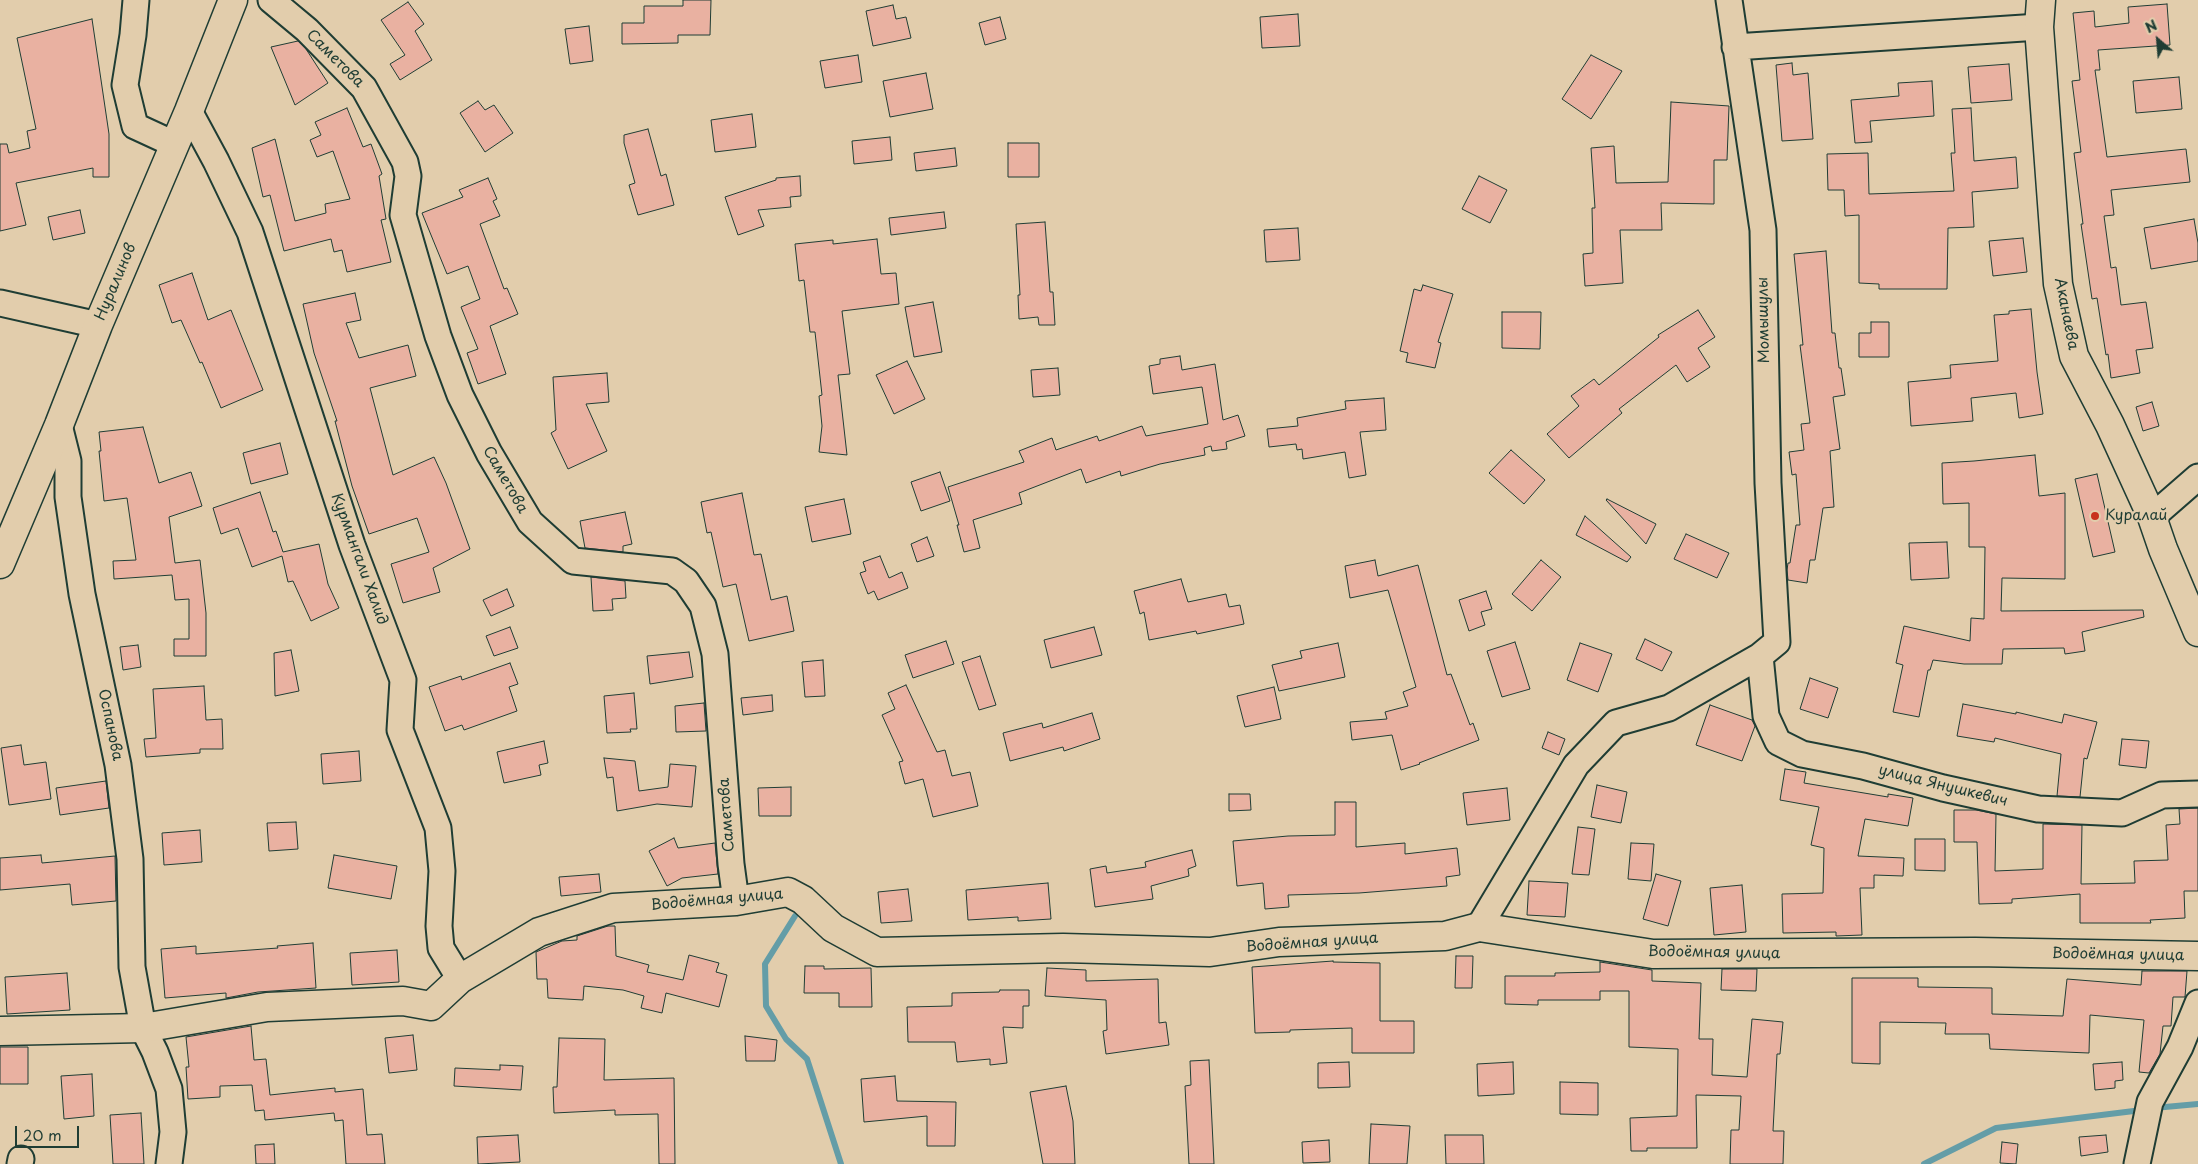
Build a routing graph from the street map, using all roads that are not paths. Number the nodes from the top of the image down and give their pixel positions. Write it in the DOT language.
graph roads {
  1 [pos="136,0"];
  2 [pos="232,0"];
  3 [pos="271,0"];
  4 [pos="1729,0"];
  5 [pos="2041,0"];
  6 [pos="2039,27"];
  7 [pos="1735,46"];
  8 [pos="189,111"];
  9 [pos="174,144"];
  10 [pos="0,303"];
  11 [pos="98,325"];
  12 [pos="59,425"];
  13 [pos="2198,477"];
  14 [pos="2152,516"];
  15 [pos="0,564"];
  16 [pos="2198,632"];
  17 [pos="1768,649"];
  18 [pos="2198,794"];
  19 [pos="736,901"];
  20 [pos="1479,927"];
  21 [pos="2198,956"];
  22 [pos="460,979"];
  23 [pos="2198,1003"];
  24 [pos="143,1028"];
  25 [pos="0,1031"];
  26 [pos="169,1164"];
  27 [pos="2137,1164"];
  1 -- 9 [label="street"];
  2 -- 8 [label="street, Нуралинов"];
  3 -- 19 [label="street, Саметова"];
  4 -- 7 [label="street, Момышулы"];
  5 -- 6 [label="street, Аканаева"];
  6 -- 7 [label="street"];
  6 -- 14 [label="street, Аканаева"];
  7 -- 17 [label="street, Момышулы"];
  8 -- 9 [label="street, Нуралинов"];
  8 -- 22 [label="street, Курмангали Халид"];
  9 -- 11 [label="street, Нуралинов"];
  10 -- 11 [label="street"];
  11 -- 12 [label="street, Нуралинов"];
  12 -- 15 [label="street, Нуралинов"];
  12 -- 24 [label="street, Оспанова"];
  13 -- 14 [label="street"];
  14 -- 16 [label="street, Аканаева"];
  17 -- 18 [label="street, улица Янушкевич"];
  17 -- 20 [label="street"];
  19 -- 20 [label="street, Водоёмная улица"];
  19 -- 22 [label="street, Водоёмная улица"];
  20 -- 21 [label="street, Водоёмная улица"];
  22 -- 24 [label="street"];
  23 -- 27 [label="street"];
  24 -- 25 [label="street"];
  24 -- 26 [label="street, Оспанова"];
}
